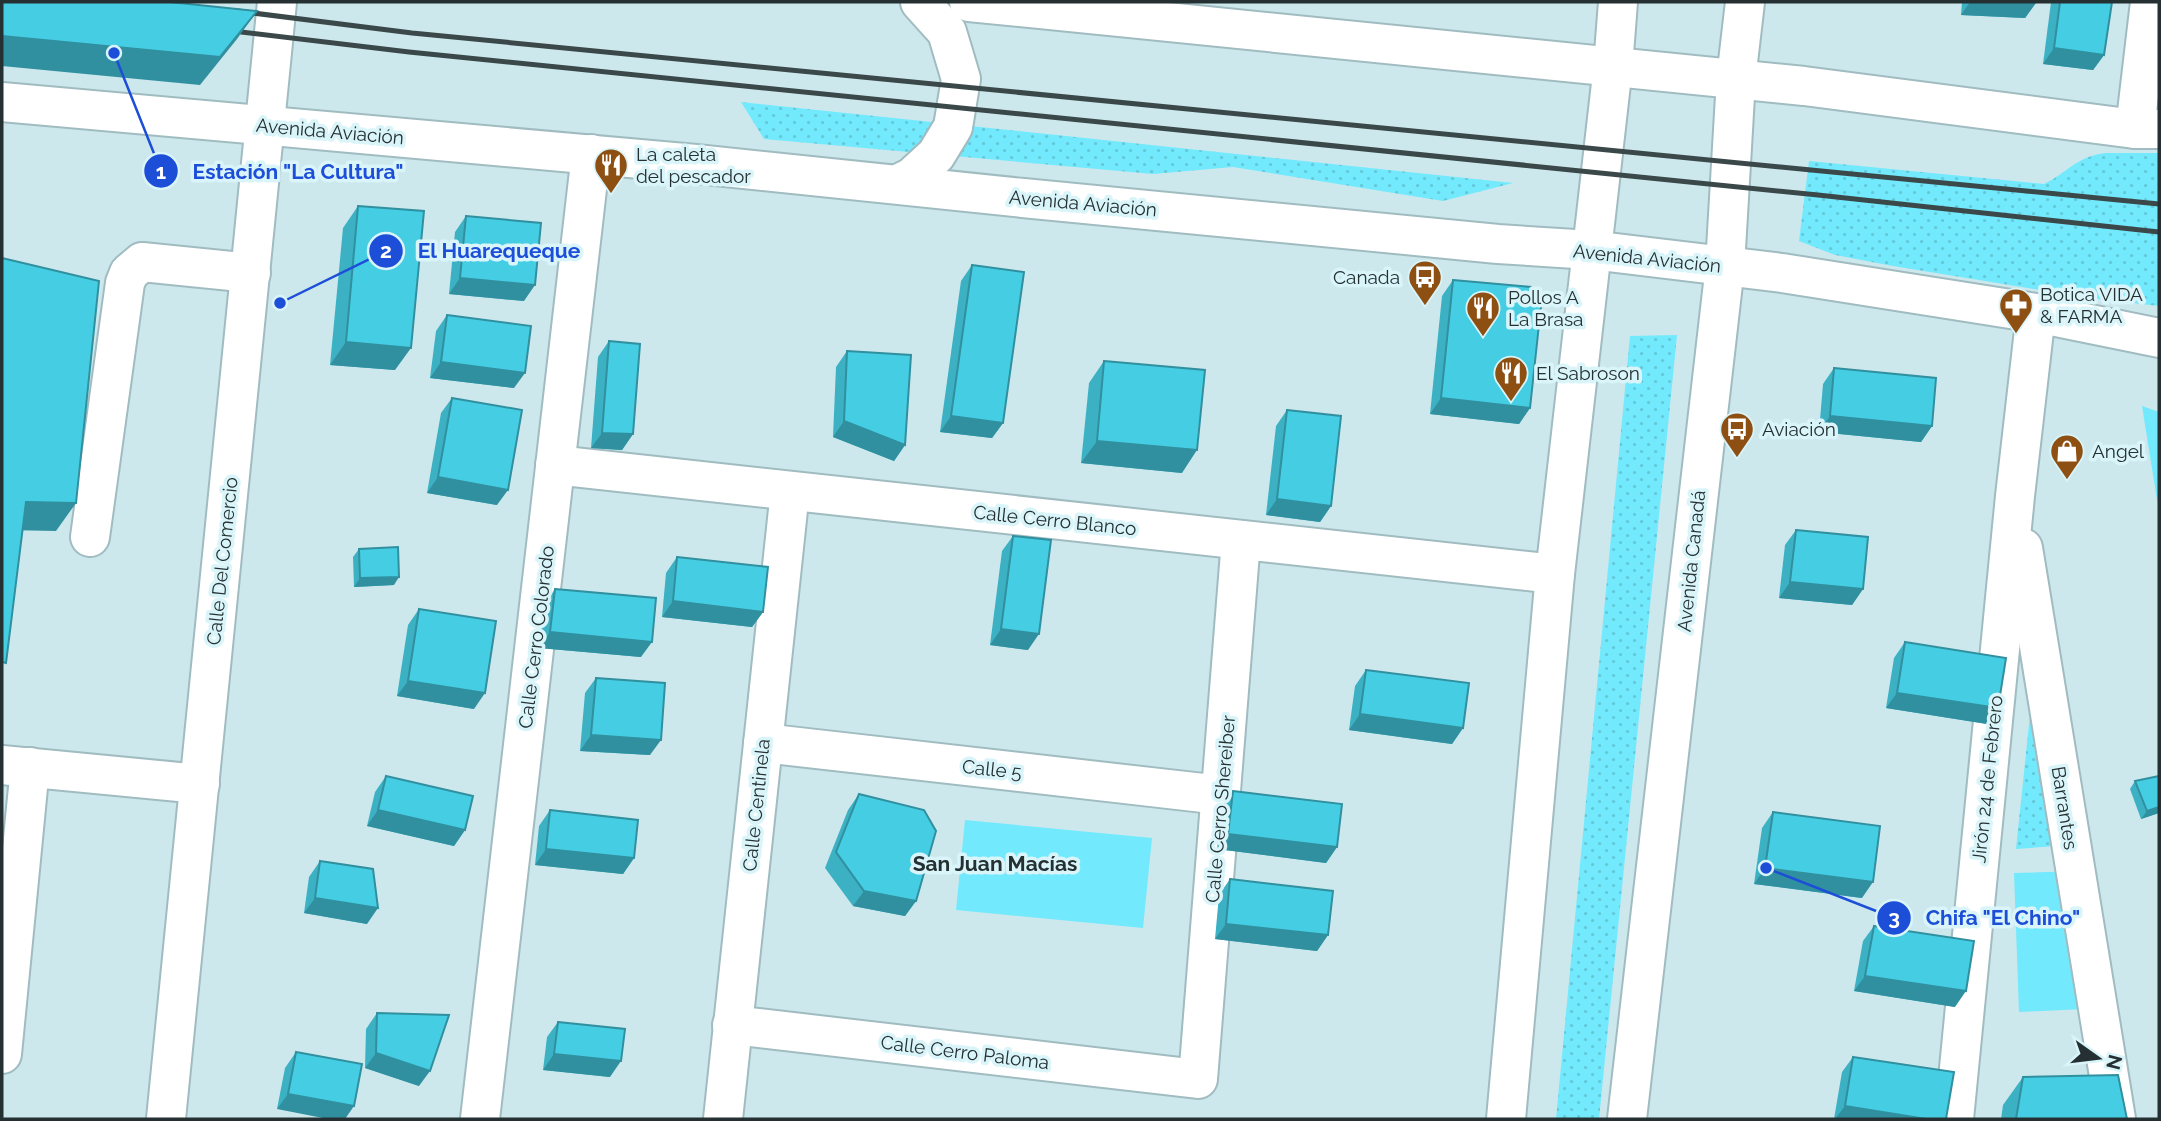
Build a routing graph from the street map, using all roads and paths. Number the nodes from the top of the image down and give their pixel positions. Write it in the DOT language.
graph roads {
  1 [pos="278,2"];
  2 [pos="920,2"];
  3 [pos="969,2"];
  4 [pos="1618,2"];
  5 [pos="1745,2"];
  6 [pos="2150,2"];
  7 [pos="1613,66"];
  8 [pos="1736,79"];
  9 [pos="2,102"];
  10 [pos="266,125"];
  11 [pos="2147,129"];
  12 [pos="592,154"];
  13 [pos="898,184"];
  14 [pos="1591,250"];
  15 [pos="1724,266"];
  16 [pos="251,273"];
  17 [pos="2036,313"];
  18 [pos="2159,338"];
  19 [pos="555,465"];
  20 [pos="790,491"];
  21 [pos="2015,496"];
  22 [pos="90,537"];
  23 [pos="1241,540"];
  24 [pos="1555,574"];
  25 [pos="763,743"];
  26 [pos="16,766"];
  27 [pos="200,784"];
  28 [pos="1221,795"];
  29 [pos="732,1025"];
  30 [pos="2,1055"];
  31 [pos="1198,1079"];
  32 [pos="166,1119"];
  33 [pos="480,1119"];
  34 [pos="723,1119"];
  35 [pos="1506,1119"];
  36 [pos="1628,1119"];
  37 [pos="1954,1119"];
  38 [pos="2116,1119"];
  1 -- 10 [label="street, Calle Del Comercio"];
  2 -- 13 [label="street"];
  3 -- 7 [label="street"];
  4 -- 7 [label="street"];
  5 -- 8 [label="street, Avenida Canadá"];
  6 -- 11 [label="street"];
  7 -- 8 [label="street"];
  7 -- 14 [label="street"];
  8 -- 11 [label="street"];
  8 -- 15 [label="street, Avenida Canadá"];
  9 -- 10 [label="street, Avenida Aviación"];
  10 -- 12 [label="street, Avenida Aviación"];
  10 -- 16 [label="street, Calle Del Comercio"];
  12 -- 13 [label="street, Avenida Aviación"];
  12 -- 19 [label="street, Calle Cerro Colorado"];
  13 -- 14 [label="street, Avenida Aviación"];
  14 -- 15 [label="street, Avenida Aviación"];
  14 -- 24 [label="street"];
  15 -- 17 [label="street, Avenida Aviación"];
  15 -- 36 [label="street, Avenida Canadá"];
  16 -- 22 [label="street"];
  16 -- 27 [label="street, Calle Del Comercio"];
  17 -- 18 [label="street, Avenida Aviación"];
  17 -- 21 [label="street, Jirón 24 de Febrero"];
  19 -- 20 [label="street, Calle Cerro Blanco"];
  19 -- 33 [label="street, Calle Cerro Colorado"];
  20 -- 23 [label="street, Calle Cerro Blanco"];
  20 -- 25 [label="street, Calle Centinela"];
  21 -- 37 [label="street, Jirón 24 de Febrero"];
  21 -- 38 [label="street, Barrantes"];
  23 -- 24 [label="street, Calle Cerro Blanco"];
  23 -- 28 [label="street, Calle Cerro Shereiber"];
  24 -- 35 [label="street"];
  25 -- 28 [label="street, Calle 5"];
  25 -- 29 [label="street, Calle Centinela"];
  26 -- 27 [label="street"];
  26 -- 30 [label="street"];
  27 -- 32 [label="street, Calle Del Comercio"];
  28 -- 31 [label="street, Calle Cerro Shereiber"];
  29 -- 31 [label="street, Calle Cerro Paloma"];
  29 -- 34 [label="street, Calle Centinela"];
}
